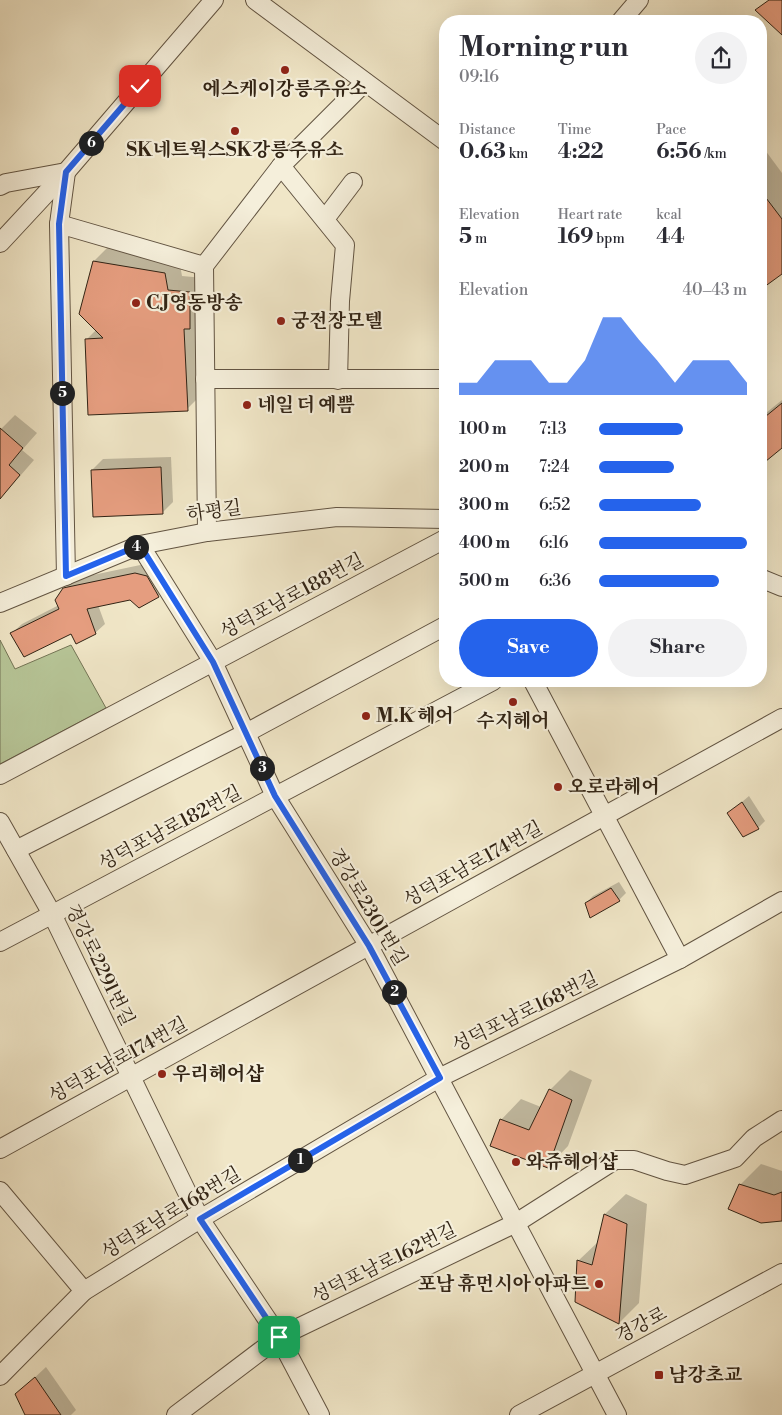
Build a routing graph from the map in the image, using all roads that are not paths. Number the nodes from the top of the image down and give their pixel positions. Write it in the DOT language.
graph roads {
  1 [pos="214,0"];
  2 [pos="255,0"];
  3 [pos="639,0"];
  4 [pos="626,15"];
  5 [pos="366,82"];
  6 [pos="439,137"];
  7 [pos="281,166"];
  8 [pos="66,172"];
  9 [pos="352,182"];
  10 [pos="0,186"];
  11 [pos="325,219"];
  12 [pos="59,224"];
  13 [pos="0,243"];
  14 [pos="204,266"];
  15 [pos="205,379"];
  16 [pos="439,379"];
  17 [pos="338,380"];
  18 [pos="439,519"];
  19 [pos="207,532"];
  20 [pos="439,542"];
  21 [pos="140,545"];
  22 [pos="66,576"];
  23 [pos="767,581"];
  24 [pos="782,587"];
  25 [pos="0,603"];
  26 [pos="439,629"];
  27 [pos="213,662"];
  28 [pos="482,687"];
  29 [pos="536,687"];
  30 [pos="782,718"];
  31 [pos="246,733"];
  32 [pos="0,775"];
  33 [pos="275,796"];
  34 [pos="603,816"];
  35 [pos="0,822"];
  36 [pos="16,850"];
  37 [pos="782,901"];
  38 [pos="52,914"];
  39 [pos="0,942"];
  40 [pos="369,946"];
  41 [pos="680,959"];
  42 [pos="130,1077"];
  43 [pos="440,1078"];
  44 [pos="782,1120"];
  45 [pos="0,1149"];
  46 [pos="0,1191"];
  47 [pos="200,1219"];
  48 [pos="516,1223"];
  49 [pos="782,1273"];
  50 [pos="84,1291"];
  51 [pos="279,1337"];
  52 [pos="596,1374"];
  53 [pos="0,1376"];
  54 [pos="176,1415"];
  55 [pos="320,1415"];
  56 [pos="520,1415"];
  57 [pos="617,1415"];
  1 -- 8 [label="street"];
  2 -- 5 [label="street"];
  3 -- 4 [label="street"];
  5 -- 6 [label="street"];
  5 -- 7 [label="street"];
  7 -- 11 [label="street"];
  7 -- 14 [label="street"];
  8 -- 10 [label="street"];
  8 -- 12 [label="street"];
  8 -- 13 [label="street"];
  9 -- 11 [label="street"];
  11 -- 17 [label="street"];
  12 -- 14 [label="street"];
  12 -- 22 [label="street"];
  14 -- 15 [label="street"];
  15 -- 17 [label="street"];
  15 -- 19 [label="street"];
  16 -- 17 [label="street"];
  18 -- 19 [label="street, 하평길"];
  19 -- 21 [label="street, 하평길"];
  20 -- 27 [label="street, 성덕포남로188번길"];
  21 -- 22 [label="street, 하평길"];
  21 -- 27 [label="street, 경강로2301번길"];
  22 -- 25 [label="street, 하평길"];
  23 -- 24 [label="street"];
  26 -- 31 [label="street"];
  27 -- 31 [label="street, 경강로2301번길"];
  27 -- 32 [label="street, 성덕포남로188번길"];
  28 -- 33 [label="street, 성덕포남로182번길"];
  29 -- 34 [label="street"];
  30 -- 34 [label="street, 성덕포남로174번길"];
  31 -- 33 [label="street, 경강로2301번길"];
  31 -- 36 [label="street"];
  33 -- 38 [label="street, 성덕포남로182번길"];
  33 -- 40 [label="street, 경강로2301번길"];
  34 -- 40 [label="street, 성덕포남로174번길"];
  34 -- 41 [label="street"];
  35 -- 36 [label="street, 경강로2291번길"];
  36 -- 38 [label="street, 경강로2291번길"];
  37 -- 41 [label="street, 성덕포남로168번길"];
  38 -- 39 [label="street, 성덕포남로182번길"];
  38 -- 42 [label="street, 경강로2291번길"];
  40 -- 42 [label="street, 성덕포남로174번길"];
  40 -- 43 [label="street, 경강로2301번길"];
  41 -- 43 [label="street, 성덕포남로168번길"];
  42 -- 45 [label="street, 성덕포남로174번길"];
  42 -- 47 [label="street, 경강로2291번길"];
  43 -- 47 [label="street, 성덕포남로168번길"];
  43 -- 48 [label="street, 경강로2301번길"];
  44 -- 48 [label="street, 성덕포남로162번길"];
  46 -- 50 [label="street"];
  47 -- 50 [label="street, 성덕포남로168번길"];
  47 -- 51 [label="street, 경강로2291번길"];
  48 -- 51 [label="street, 성덕포남로162번길"];
  48 -- 52 [label="street, 경강로2301번길"];
  49 -- 52 [label="street, 경강로"];
  50 -- 53 [label="street, 성덕포남로168번길"];
  51 -- 54 [label="street, 성덕포남로162번길"];
  51 -- 55 [label="street, 경강로2291번길"];
  52 -- 56 [label="street, 경강로"];
  52 -- 57 [label="street, 경강로2301번길"];
}
